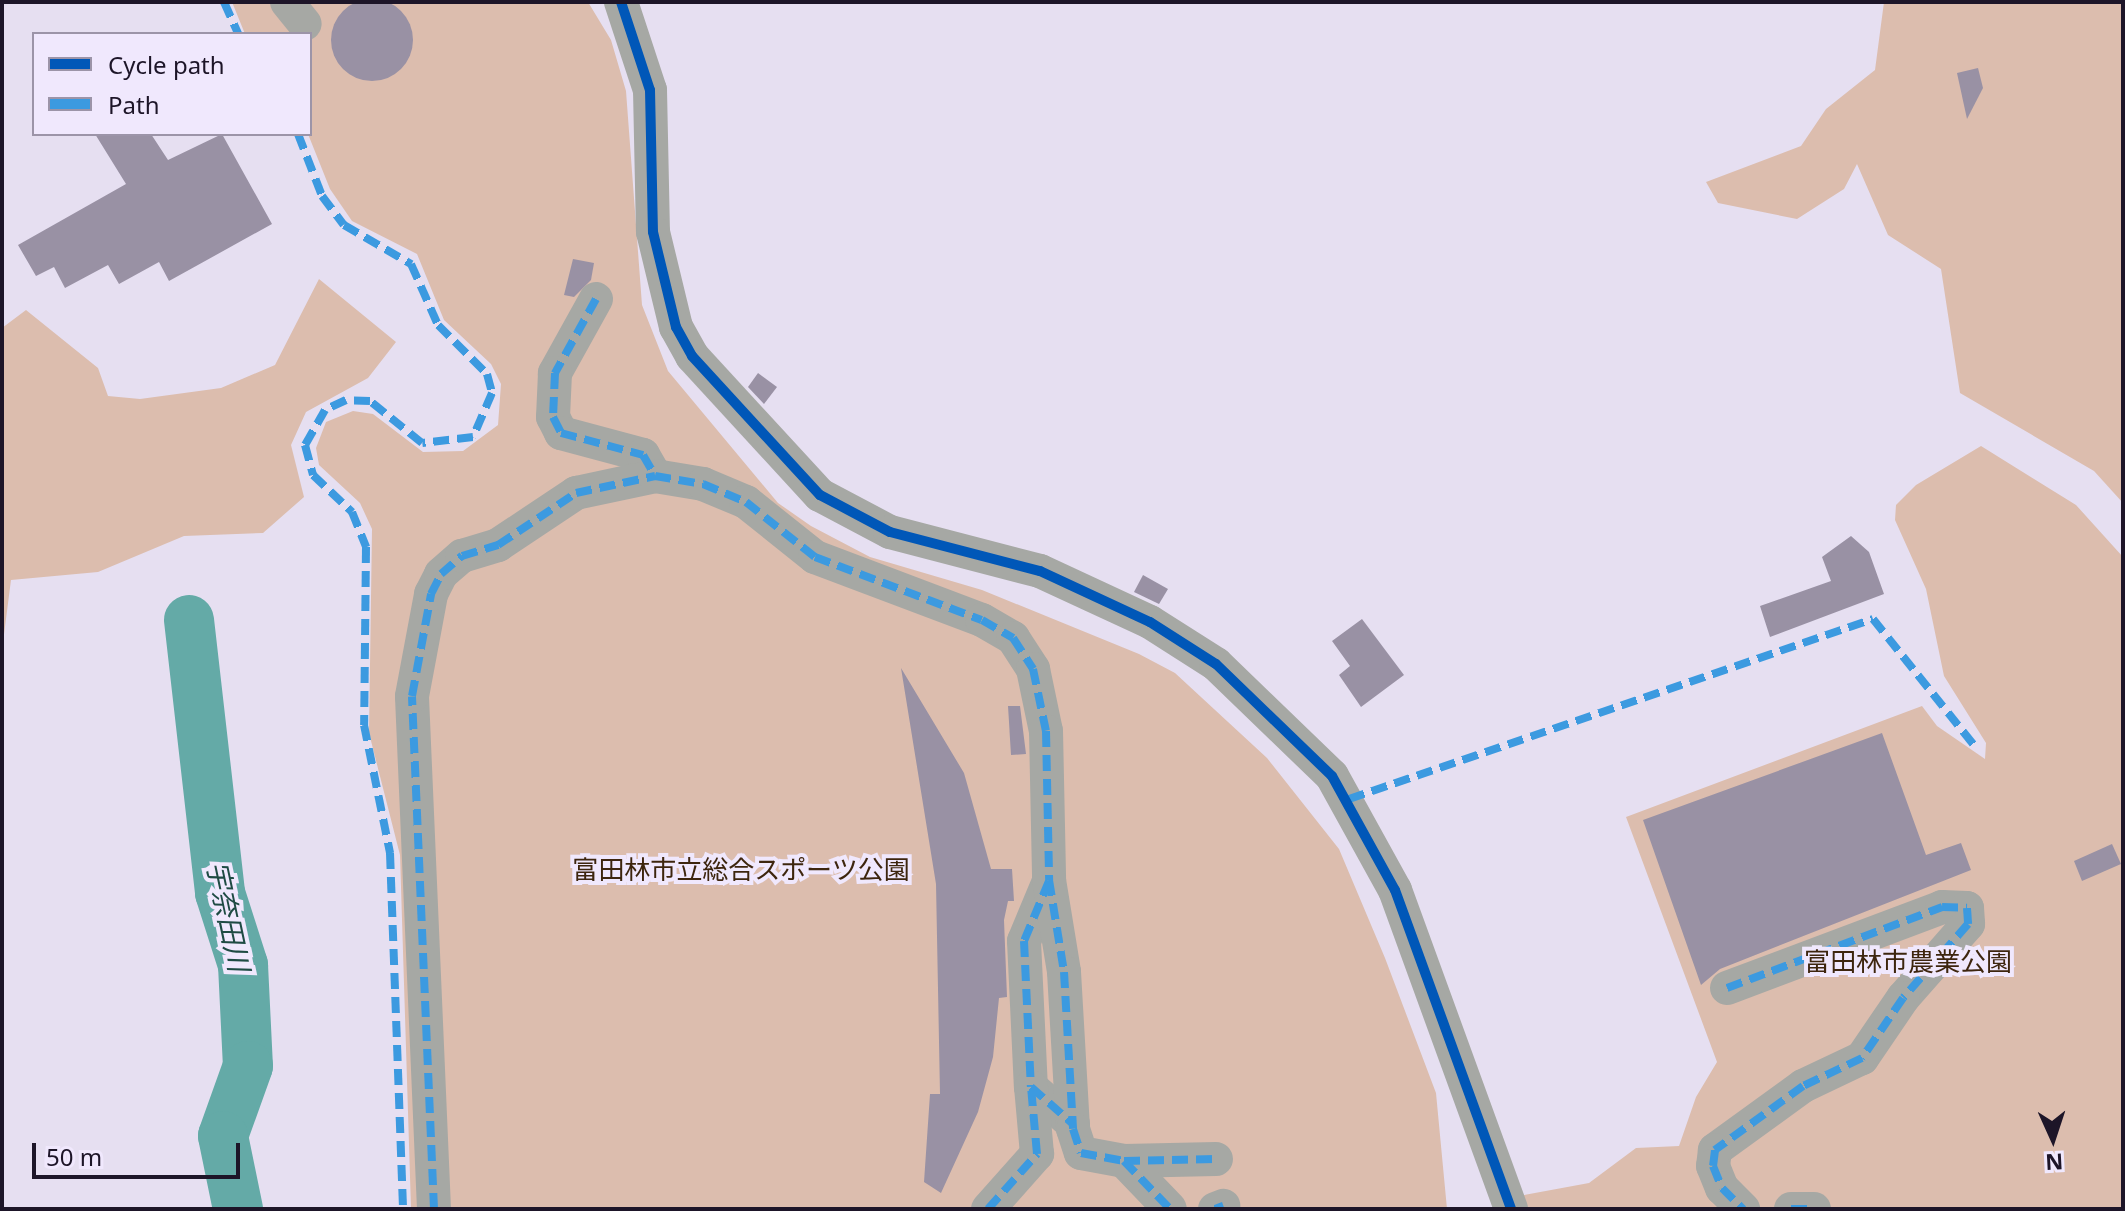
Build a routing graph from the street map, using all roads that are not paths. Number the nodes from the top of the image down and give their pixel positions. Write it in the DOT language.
graph roads {
  1 [pos="621,2"];
  2 [pos="596,299"];
  3 [pos="655,476"];
  4 [pos="1049,880"];
  5 [pos="1727,988"];
  6 [pos="1031,1087"];
  7 [pos="1073,1124"];
  8 [pos="1216,1159"];
  9 [pos="1124,1161"];
  10 [pos="434,1209"];
  11 [pos="988,1209"];
  12 [pos="1170,1209"];
  13 [pos="1511,1209"];
  14 [pos="1743,1209"];
  15 [pos="1791,1209"];
  16 [pos="1814,1209"];
  1 -- 13 [label="street"];
  2 -- 3 [label="street"];
  3 -- 4 [label="street"];
  3 -- 10 [label="street"];
  4 -- 6 [label="street"];
  4 -- 7 [label="street"];
  5 -- 14 [label="street"];
  6 -- 7 [label="street"];
  6 -- 11 [label="street"];
  7 -- 9 [label="street"];
  8 -- 9 [label="street"];
  9 -- 12 [label="street"];
  15 -- 16 [label="street"];
}
